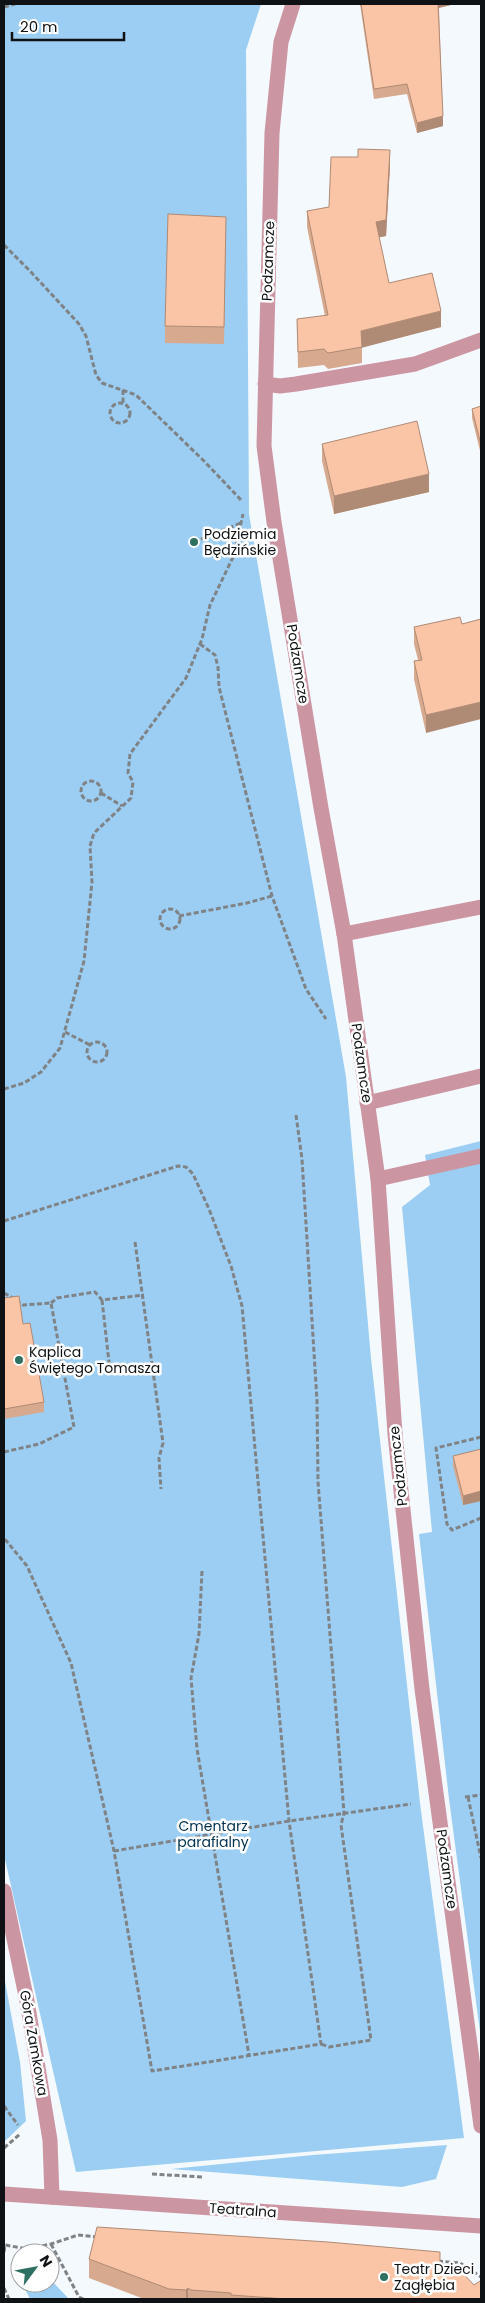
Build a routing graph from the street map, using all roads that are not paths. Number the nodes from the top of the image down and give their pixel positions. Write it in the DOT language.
graph roads {
  1 [pos="293,4"];
  2 [pos="481,340"];
  3 [pos="265,384"];
  4 [pos="481,907"];
  5 [pos="344,934"];
  6 [pos="481,1076"];
  7 [pos="367,1103"];
  8 [pos="481,1156"];
  9 [pos="378,1179"];
  10 [pos="4,1891"];
  11 [pos="481,2126"];
  12 [pos="4,2194"];
  13 [pos="52,2197"];
  14 [pos="481,2226"];
  1 -- 3 [label="street, Podzamcze"];
  2 -- 3 [label="street"];
  3 -- 5 [label="street, Podzamcze"];
  4 -- 5 [label="street"];
  5 -- 7 [label="street, Podzamcze"];
  6 -- 7 [label="street"];
  7 -- 9 [label="street, Podzamcze"];
  8 -- 9 [label="street"];
  9 -- 11 [label="street, Podzamcze"];
  10 -- 13 [label="street, Góra Zamkowa"];
  12 -- 13 [label="street, Teatralna"];
  13 -- 14 [label="street, Teatralna"];
}
